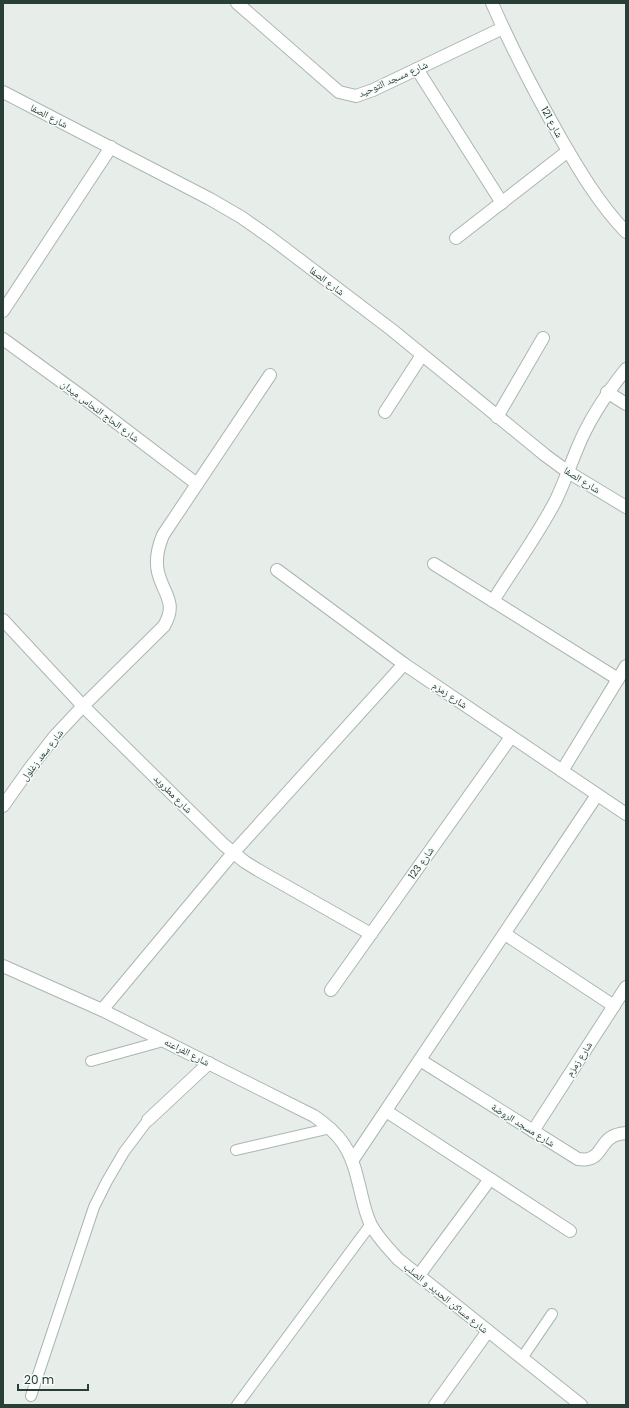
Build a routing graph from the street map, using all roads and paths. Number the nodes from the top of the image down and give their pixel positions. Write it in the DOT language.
graph roads {
  1 [pos="237,3"];
  2 [pos="492,3"];
  3 [pos="503,28"];
  4 [pos="416,69"];
  5 [pos="3,92"];
  6 [pos="111,147"];
  7 [pos="568,151"];
  8 [pos="502,203"];
  9 [pos="626,232"];
  10 [pos="456,238"];
  11 [pos="3,311"];
  12 [pos="543,338"];
  13 [pos="3,339"];
  14 [pos="422,355"];
  15 [pos="626,369"];
  16 [pos="270,375"];
  17 [pos="607,392"];
  18 [pos="626,404"];
  19 [pos="385,412"];
  20 [pos="497,417"];
  21 [pos="568,472"];
  22 [pos="197,484"];
  23 [pos="626,507"];
  24 [pos="434,564"];
  25 [pos="277,570"];
  26 [pos="493,601"];
  27 [pos="3,620"];
  28 [pos="404,664"];
  29 [pos="626,666"];
  30 [pos="618,679"];
  31 [pos="83,706"];
  32 [pos="511,737"];
  33 [pos="562,771"];
  34 [pos="597,795"];
  35 [pos="3,806"];
  36 [pos="626,814"];
  37 [pos="233,853"];
  38 [pos="371,934"];
  39 [pos="505,934"];
  40 [pos="3,966"];
  41 [pos="626,987"];
  42 [pos="331,990"];
  43 [pos="614,1006"];
  44 [pos="102,1010"];
  45 [pos="163,1041"];
  46 [pos="420,1060"];
  47 [pos="91,1061"];
  48 [pos="209,1064"];
  49 [pos="386,1111"];
  50 [pos="148,1120"];
  51 [pos="331,1128"];
  52 [pos="533,1131"];
  53 [pos="626,1133"];
  54 [pos="236,1150"];
  55 [pos="352,1161"];
  56 [pos="490,1179"];
  57 [pos="371,1224"];
  58 [pos="570,1231"];
  59 [pos="419,1275"];
  60 [pos="552,1314"];
  61 [pos="488,1331"];
  62 [pos="522,1358"];
  63 [pos="31,1396"];
  64 [pos="237,1405"];
  65 [pos="435,1405"];
  66 [pos="581,1405"];
  1 -- 4 [label="street, شارع مسجد التوحيد"];
  2 -- 3 [label="street, شارع 121"];
  3 -- 4 [label="street, شارع مسجد التوحيد"];
  3 -- 7 [label="street, شارع 121"];
  4 -- 8 [label="street"];
  5 -- 6 [label="street, شارع الصفا"];
  6 -- 11 [label="street"];
  6 -- 14 [label="street, شارع الصفا"];
  7 -- 8 [label="street"];
  7 -- 9 [label="street, شارع 121"];
  8 -- 10 [label="street"];
  12 -- 20 [label="street"];
  13 -- 22 [label="street, شارع الحاج النحاس ميدان"];
  14 -- 19 [label="street"];
  14 -- 20 [label="street, شارع الصفا"];
  15 -- 17 [label="street"];
  16 -- 22 [label="street"];
  17 -- 18 [label="street"];
  17 -- 21 [label="street"];
  20 -- 21 [label="street, شارع الصفا"];
  21 -- 23 [label="street, شارع الصفا"];
  21 -- 26 [label="street"];
  22 -- 31 [label="street, شارع سعد زغلول"];
  24 -- 26 [label="street"];
  25 -- 28 [label="street, شارع زمزم"];
  26 -- 30 [label="street"];
  27 -- 31 [label="street, شارع مطرويد"];
  28 -- 32 [label="street, شارع زمزم"];
  28 -- 37 [label="street"];
  29 -- 30 [label="street"];
  30 -- 33 [label="street"];
  31 -- 35 [label="street, شارع سعد زغلول"];
  31 -- 37 [label="street, شارع مطرويد"];
  32 -- 33 [label="street, شارع زمزم"];
  32 -- 38 [label="street, شارع 123"];
  33 -- 34 [label="street, شارع زمزم"];
  34 -- 36 [label="street, شارع زمزم"];
  34 -- 39 [label="street"];
  37 -- 38 [label="street, شارع مطرويد"];
  37 -- 44 [label="street"];
  38 -- 42 [label="street, شارع 123"];
  39 -- 43 [label="street"];
  39 -- 46 [label="street"];
  40 -- 44 [label="street, شارع الفراعنه"];
  41 -- 43 [label="street, شارع زمزم"];
  43 -- 52 [label="street, شارع زمزم"];
  44 -- 45 [label="street, شارع الفراعنه"];
  45 -- 47 [label="lane"];
  45 -- 48 [label="street, شارع الفراعنه"];
  46 -- 49 [label="street"];
  46 -- 52 [label="street, شارع مسجد الروضة"];
  48 -- 50 [label="street"];
  48 -- 51 [label="street, شارع الفراعنه"];
  49 -- 55 [label="street"];
  49 -- 56 [label="street"];
  50 -- 63 [label="lane"];
  51 -- 54 [label="lane"];
  51 -- 55 [label="street, شارع الفراعنه"];
  52 -- 53 [label="street, شارع مسجد الروضة"];
  55 -- 57 [label="street, شارع مساكن الحديد و الصلب"];
  56 -- 58 [label="street"];
  56 -- 59 [label="street"];
  57 -- 59 [label="street, شارع مساكن الحديد و الصلب"];
  57 -- 64 [label="lane"];
  59 -- 61 [label="street, شارع مساكن الحديد و الصلب"];
  60 -- 62 [label="lane"];
  61 -- 62 [label="street, شارع مساكن الحديد و الصلب"];
  61 -- 65 [label="street"];
  62 -- 66 [label="street, شارع مساكن الحديد و الصلب"];
}
